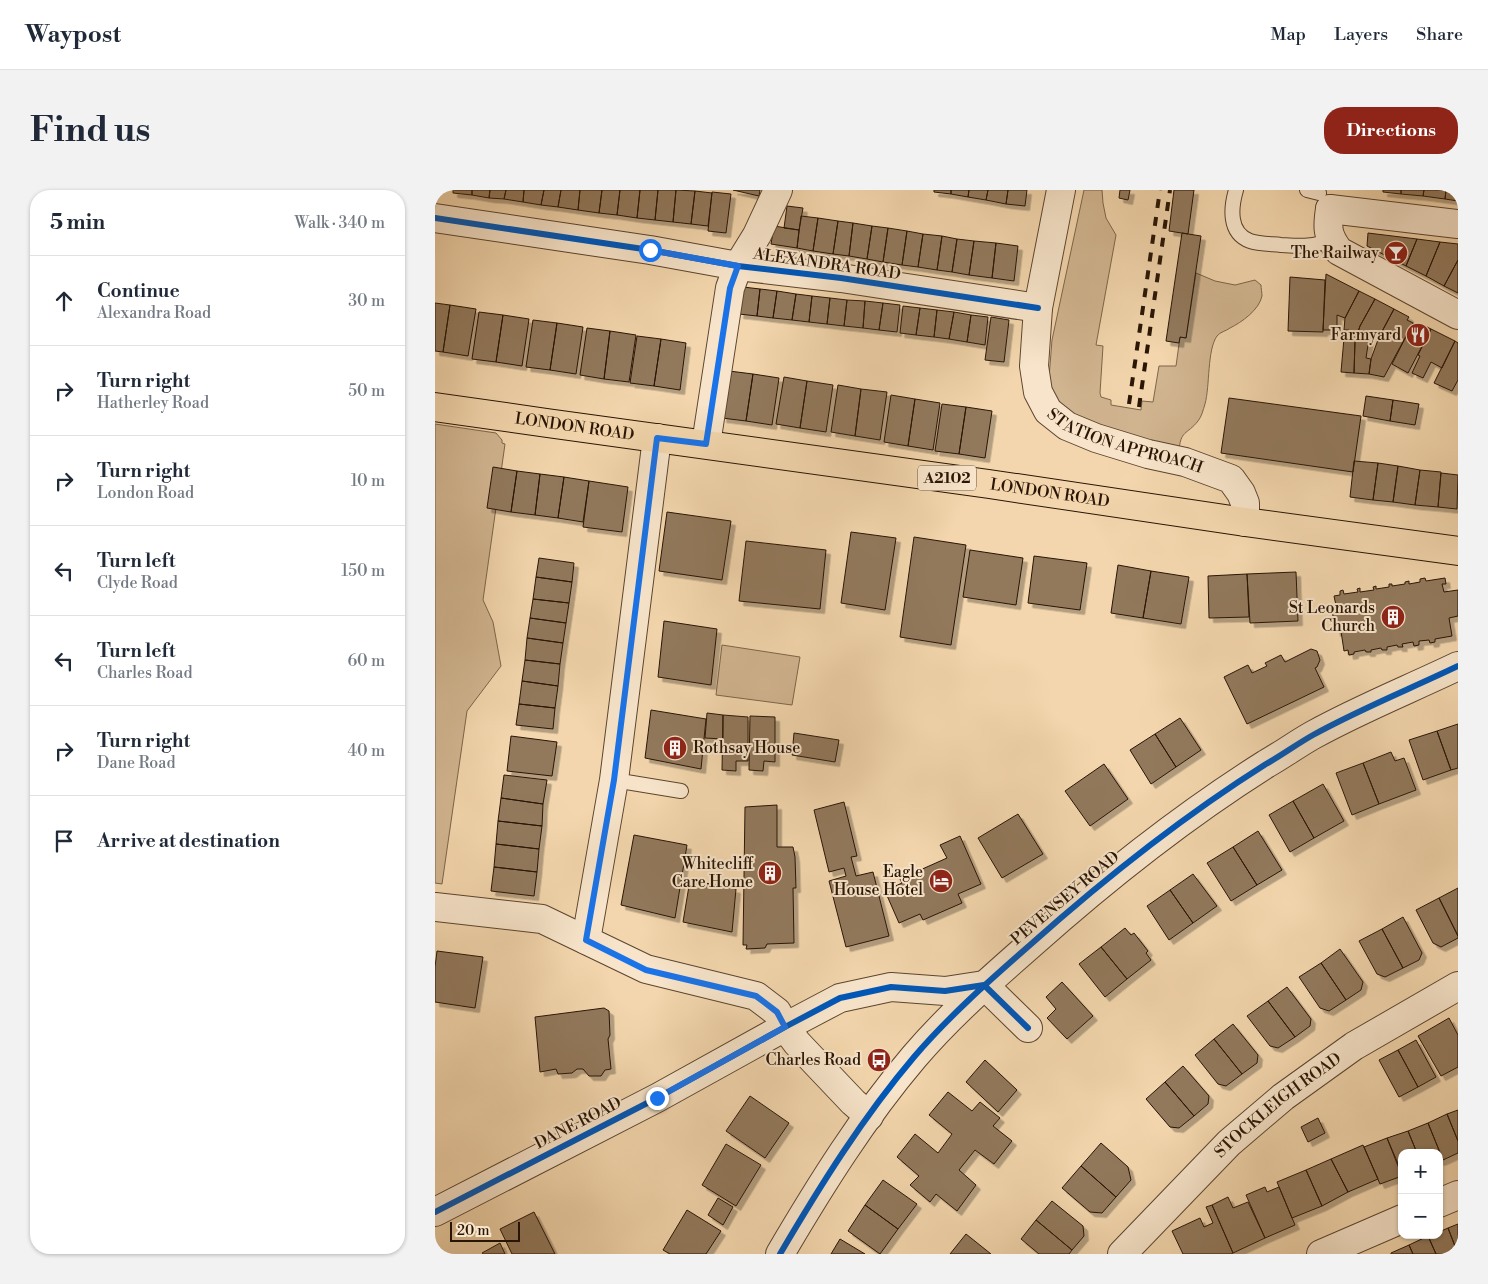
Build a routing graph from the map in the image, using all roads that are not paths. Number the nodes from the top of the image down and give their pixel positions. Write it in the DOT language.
graph roads {
  1 [pos="778,190"];
  2 [pos="1061,190"];
  3 [pos="1236,190"];
  4 [pos="1319,196"];
  5 [pos="435,218"];
  6 [pos="1458,224"];
  7 [pos="1330,239"];
  8 [pos="738,266"];
  9 [pos="1038,308"];
  10 [pos="1458,315"];
  11 [pos="435,407"];
  12 [pos="657,438"];
  13 [pos="706,444"];
  14 [pos="1245,522"];
  15 [pos="1458,551"];
  16 [pos="1458,666"];
  17 [pos="614,780"];
  18 [pos="681,791"];
  19 [pos="435,907"];
  20 [pos="586,940"];
  21 [pos="984,985"];
  22 [pos="1458,986"];
  23 [pos="785,1027"];
  24 [pos="1028,1028"];
  25 [pos="869,1116"];
  26 [pos="1458,1195"];
  27 [pos="1443,1201"];
  28 [pos="435,1212"];
  29 [pos="1398,1221"];
  30 [pos="780,1254"];
  31 [pos="1122,1254"];
  32 [pos="1321,1254"];
  1 -- 8 [label="street"];
  2 -- 9 [label="street, STATION APPROACH"];
  3 -- 7 [label="lane"];
  4 -- 6 [label="street"];
  4 -- 7 [label="street"];
  5 -- 8 [label="street, ALEXANDRA ROAD"];
  7 -- 10 [label="street"];
  8 -- 9 [label="street, ALEXANDRA ROAD"];
  8 -- 13 [label="street"];
  9 -- 14 [label="street, STATION APPROACH"];
  11 -- 12 [label="main road, LONDON ROAD / A2102"];
  12 -- 13 [label="main road, LONDON ROAD / A2102"];
  12 -- 17 [label="street"];
  13 -- 14 [label="main road, LONDON ROAD / A2102"];
  14 -- 15 [label="main road, LONDON ROAD / A2102"];
  16 -- 21 [label="street, PEVENSEY ROAD"];
  17 -- 18 [label="lane"];
  17 -- 20 [label="street"];
  19 -- 20 [label="street"];
  20 -- 23 [label="street"];
  21 -- 23 [label="street"];
  21 -- 24 [label="street"];
  21 -- 25 [label="street, PEVENSEY ROAD"];
  22 -- 31 [label="street, STOCKLEIGH ROAD"];
  23 -- 25 [label="street"];
  23 -- 28 [label="street, DANE ROAD"];
  25 -- 30 [label="street, PEVENSEY ROAD"];
  26 -- 27 [label="street"];
  29 -- 32 [label="street"];
}
